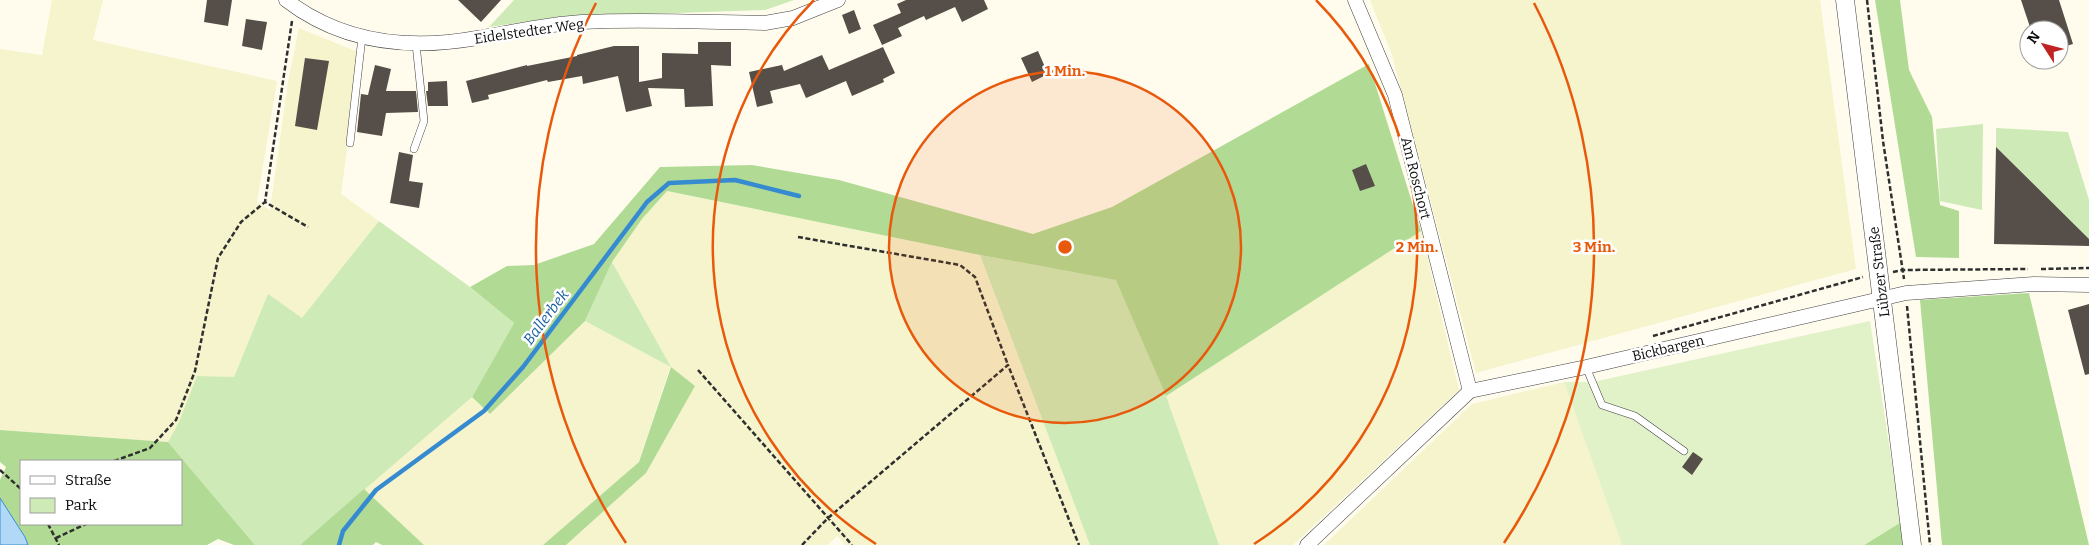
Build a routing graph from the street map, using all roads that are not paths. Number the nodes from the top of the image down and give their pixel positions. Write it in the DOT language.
graph roads {
  1 [pos="838,0"];
  2 [pos="1355,0"];
  3 [pos="1846,0"];
  4 [pos="290,3"];
  5 [pos="362,37"];
  6 [pos="416,44"];
  7 [pos="350,143"];
  8 [pos="414,149"];
  9 [pos="2089,285"];
  10 [pos="1882,298"];
  11 [pos="1586,367"];
  12 [pos="1470,391"];
  13 [pos="1684,451"];
  14 [pos="1307,545"];
  15 [pos="1912,545"];
  1 -- 6 [label="street, Eidelstedter Weg"];
  2 -- 12 [label="street, Am Roschort"];
  3 -- 10 [label="street, Lübzer Straße"];
  4 -- 5 [label="street, Eidelstedter Weg"];
  5 -- 6 [label="street, Eidelstedter Weg"];
  5 -- 7 [label="lane"];
  6 -- 8 [label="lane"];
  9 -- 10 [label="street, Bickbargen"];
  10 -- 11 [label="street, Bickbargen"];
  10 -- 15 [label="street, Lübzer Straße"];
  11 -- 12 [label="street, Bickbargen"];
  11 -- 13 [label="lane"];
  12 -- 14 [label="street"];
}
